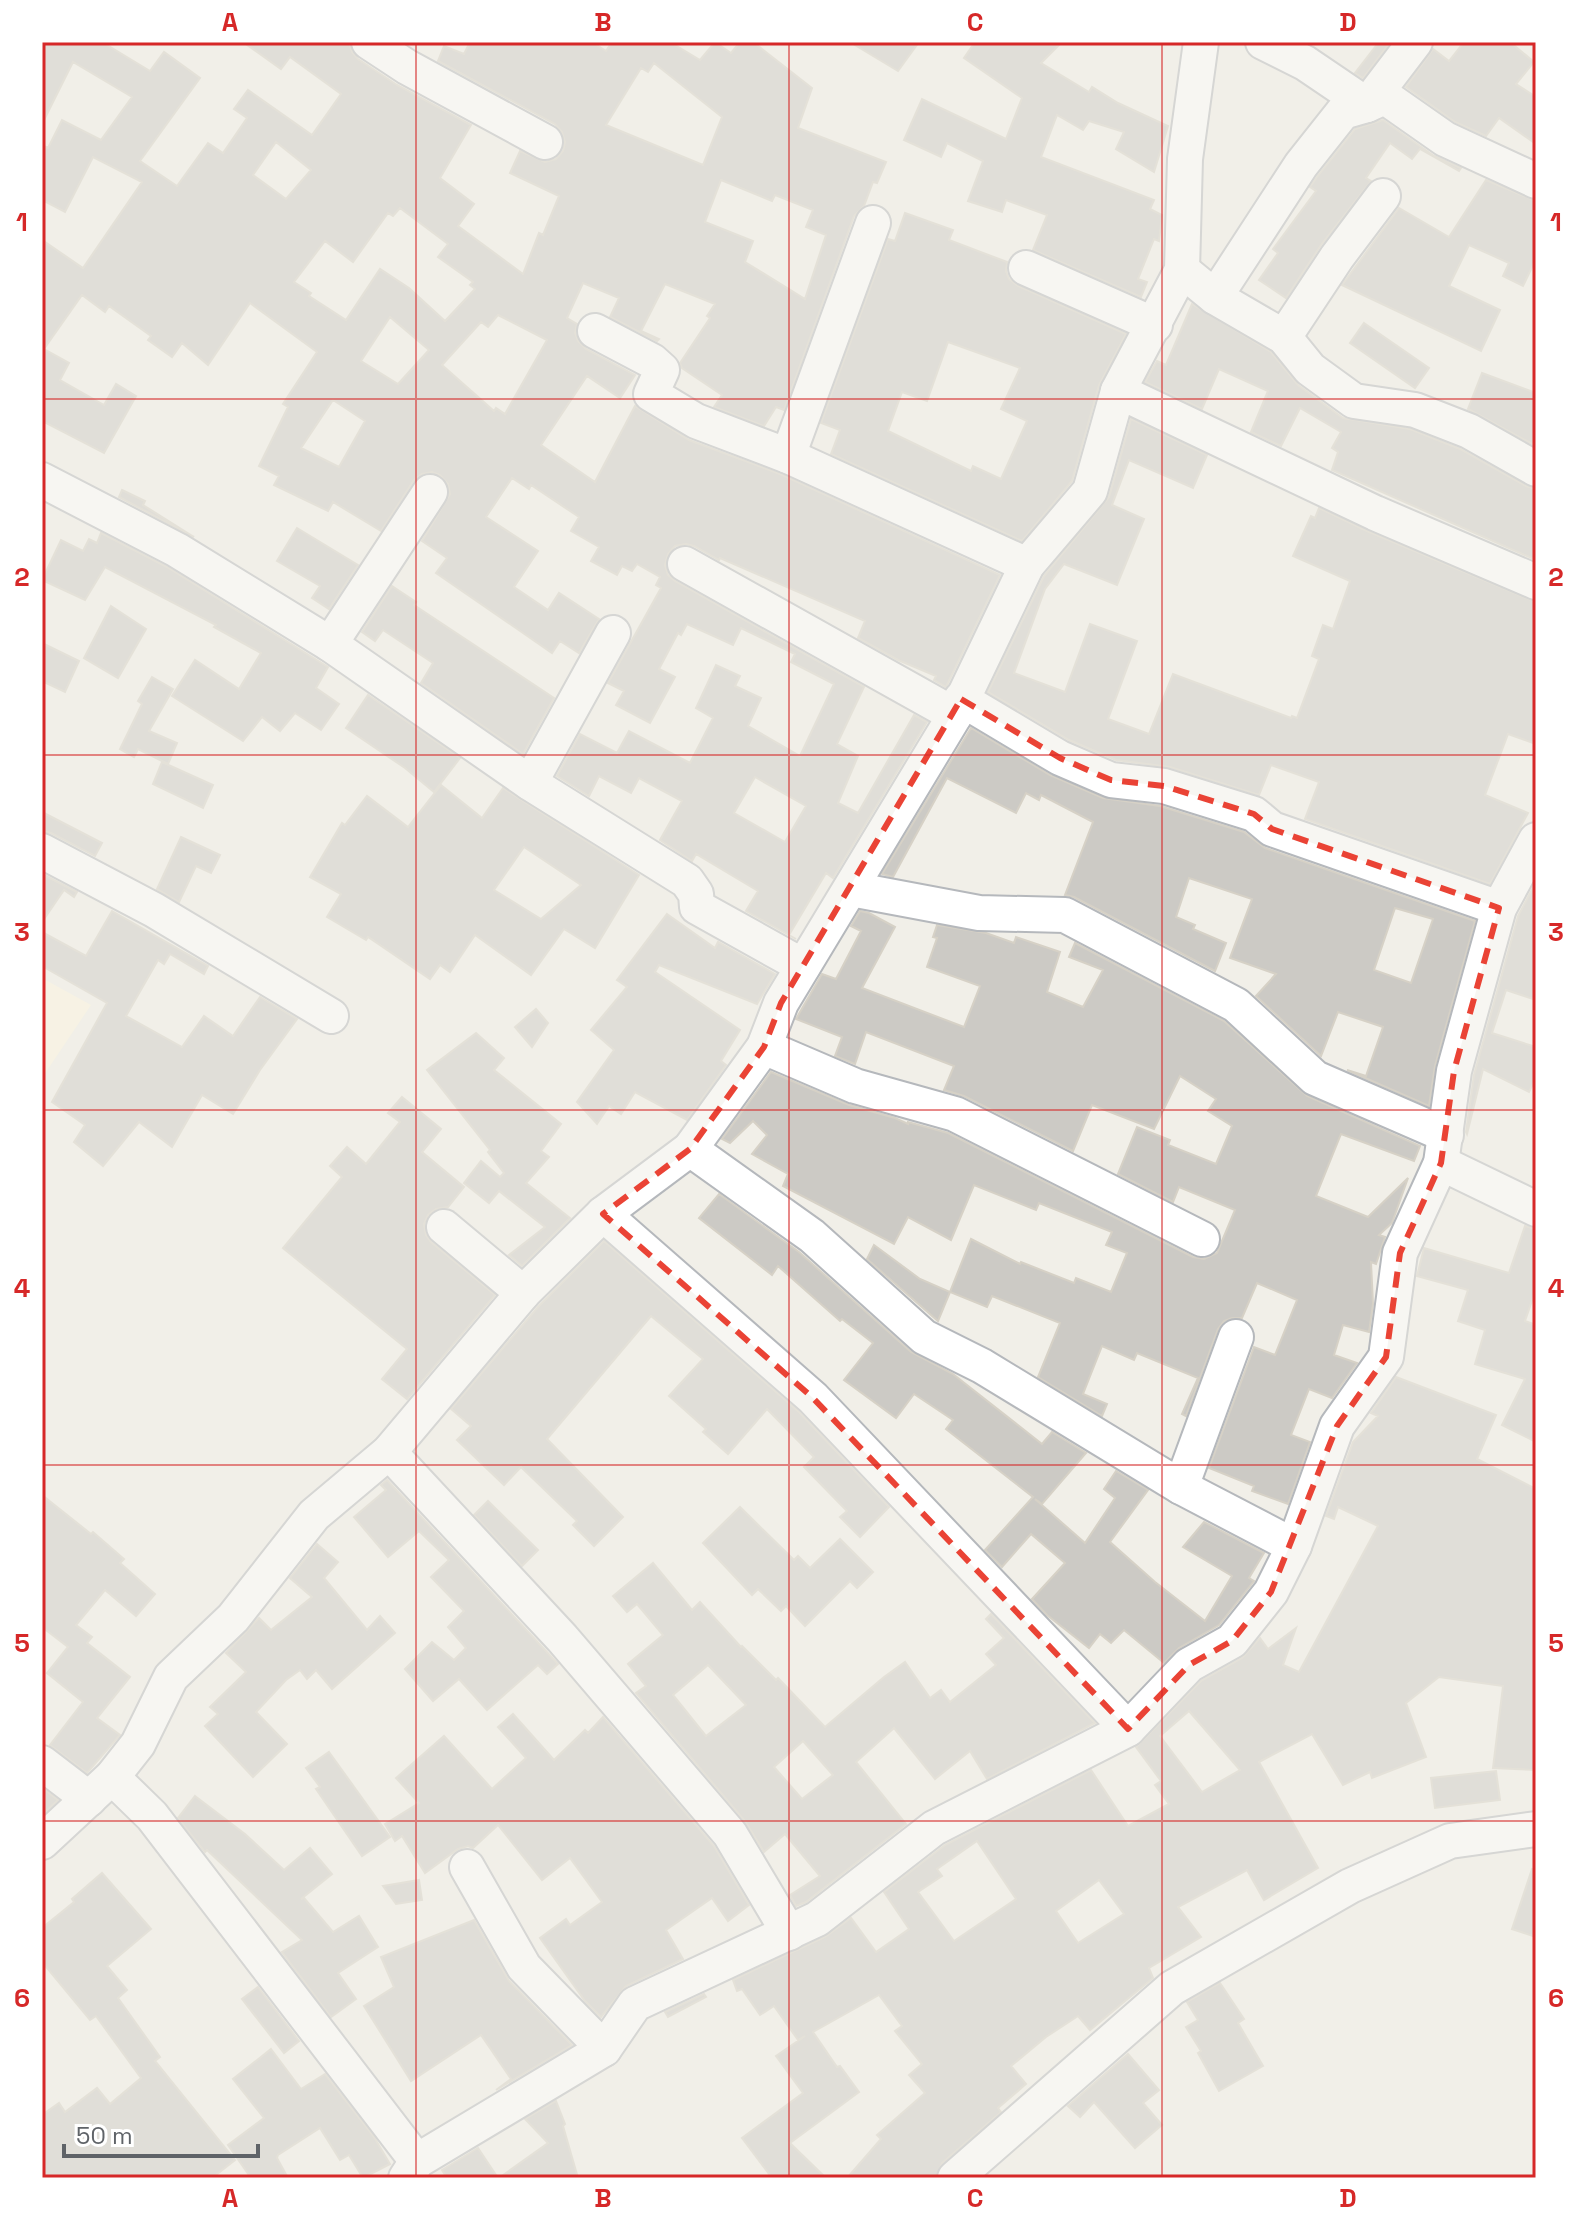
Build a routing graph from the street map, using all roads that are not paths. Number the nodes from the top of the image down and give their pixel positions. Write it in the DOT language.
graph roads {
  1 [pos="369,42"];
  2 [pos="1201,42"];
  3 [pos="1263,42"];
  4 [pos="1415,42"];
  5 [pos="1367,105"];
  6 [pos="545,142"];
  7 [pos="1536,181"];
  8 [pos="1383,196"];
  9 [pos="873,223"];
  10 [pos="1026,268"];
  11 [pos="1182,270"];
  12 [pos="1215,297"];
  13 [pos="1155,325"];
  14 [pos="595,331"];
  15 [pos="1284,337"];
  16 [pos="1118,391"];
  17 [pos="788,456"];
  18 [pos="1536,469"];
  19 [pos="42,480"];
  20 [pos="430,492"];
  21 [pos="685,564"];
  22 [pos="1027,565"];
  23 [pos="1536,582"];
  24 [pos="613,633"];
  25 [pos="330,644"];
  26 [pos="958,707"];
  27 [pos="530,783"];
  28 [pos="1536,840"];
  29 [pos="42,851"];
  30 [pos="851,889"];
  31 [pos="1499,908"];
  32 [pos="803,966"];
  33 [pos="331,1016"];
  34 [pos="764,1047"];
  35 [pos="690,1149"];
  36 [pos="1444,1149"];
  37 [pos="1536,1209"];
  38 [pos="603,1214"];
  39 [pos="444,1227"];
  40 [pos="1202,1239"];
  41 [pos="523,1293"];
  42 [pos="1236,1337"];
  43 [pos="389,1452"];
  44 [pos="1181,1487"];
  45 [pos="1294,1546"];
  46 [pos="1128,1729"];
  47 [pos="42,1763"];
  48 [pos="100,1788"];
  49 [pos="1536,1829"];
  50 [pos="42,1842"];
  51 [pos="467,1867"];
  52 [pos="789,1933"];
  53 [pos="604,2049"];
  54 [pos="412,2170"];
  55 [pos="955,2178"];
  1 -- 6 [label="street"];
  2 -- 11 [label="street"];
  3 -- 5 [label="street"];
  4 -- 5 [label="street"];
  5 -- 7 [label="street"];
  5 -- 12 [label="street"];
  8 -- 15 [label="street"];
  9 -- 17 [label="street"];
  10 -- 13 [label="street"];
  11 -- 12 [label="street"];
  11 -- 13 [label="street"];
  12 -- 15 [label="street"];
  13 -- 16 [label="street"];
  14 -- 17 [label="street"];
  15 -- 18 [label="street"];
  16 -- 22 [label="street"];
  16 -- 23 [label="street"];
  17 -- 22 [label="street"];
  19 -- 25 [label="street"];
  20 -- 25 [label="street"];
  21 -- 26 [label="street"];
  22 -- 26 [label="street"];
  24 -- 27 [label="street"];
  25 -- 27 [label="street"];
  26 -- 30 [label="street"];
  26 -- 31 [label="street"];
  27 -- 32 [label="street"];
  28 -- 31 [label="street"];
  29 -- 33 [label="street"];
  30 -- 32 [label="street"];
  30 -- 36 [label="street"];
  31 -- 36 [label="street"];
  32 -- 34 [label="street"];
  34 -- 35 [label="street"];
  34 -- 40 [label="street"];
  35 -- 38 [label="street"];
  35 -- 44 [label="street"];
  36 -- 37 [label="street"];
  36 -- 45 [label="street"];
  38 -- 41 [label="street"];
  38 -- 46 [label="street"];
  39 -- 41 [label="street"];
  41 -- 43 [label="street"];
  42 -- 44 [label="street"];
  43 -- 48 [label="street"];
  43 -- 52 [label="street"];
  44 -- 45 [label="street"];
  45 -- 46 [label="street"];
  46 -- 52 [label="street"];
  47 -- 48 [label="street"];
  48 -- 50 [label="street"];
  48 -- 54 [label="street"];
  49 -- 55 [label="street"];
  51 -- 53 [label="street"];
  52 -- 53 [label="street"];
  53 -- 54 [label="street"];
}
